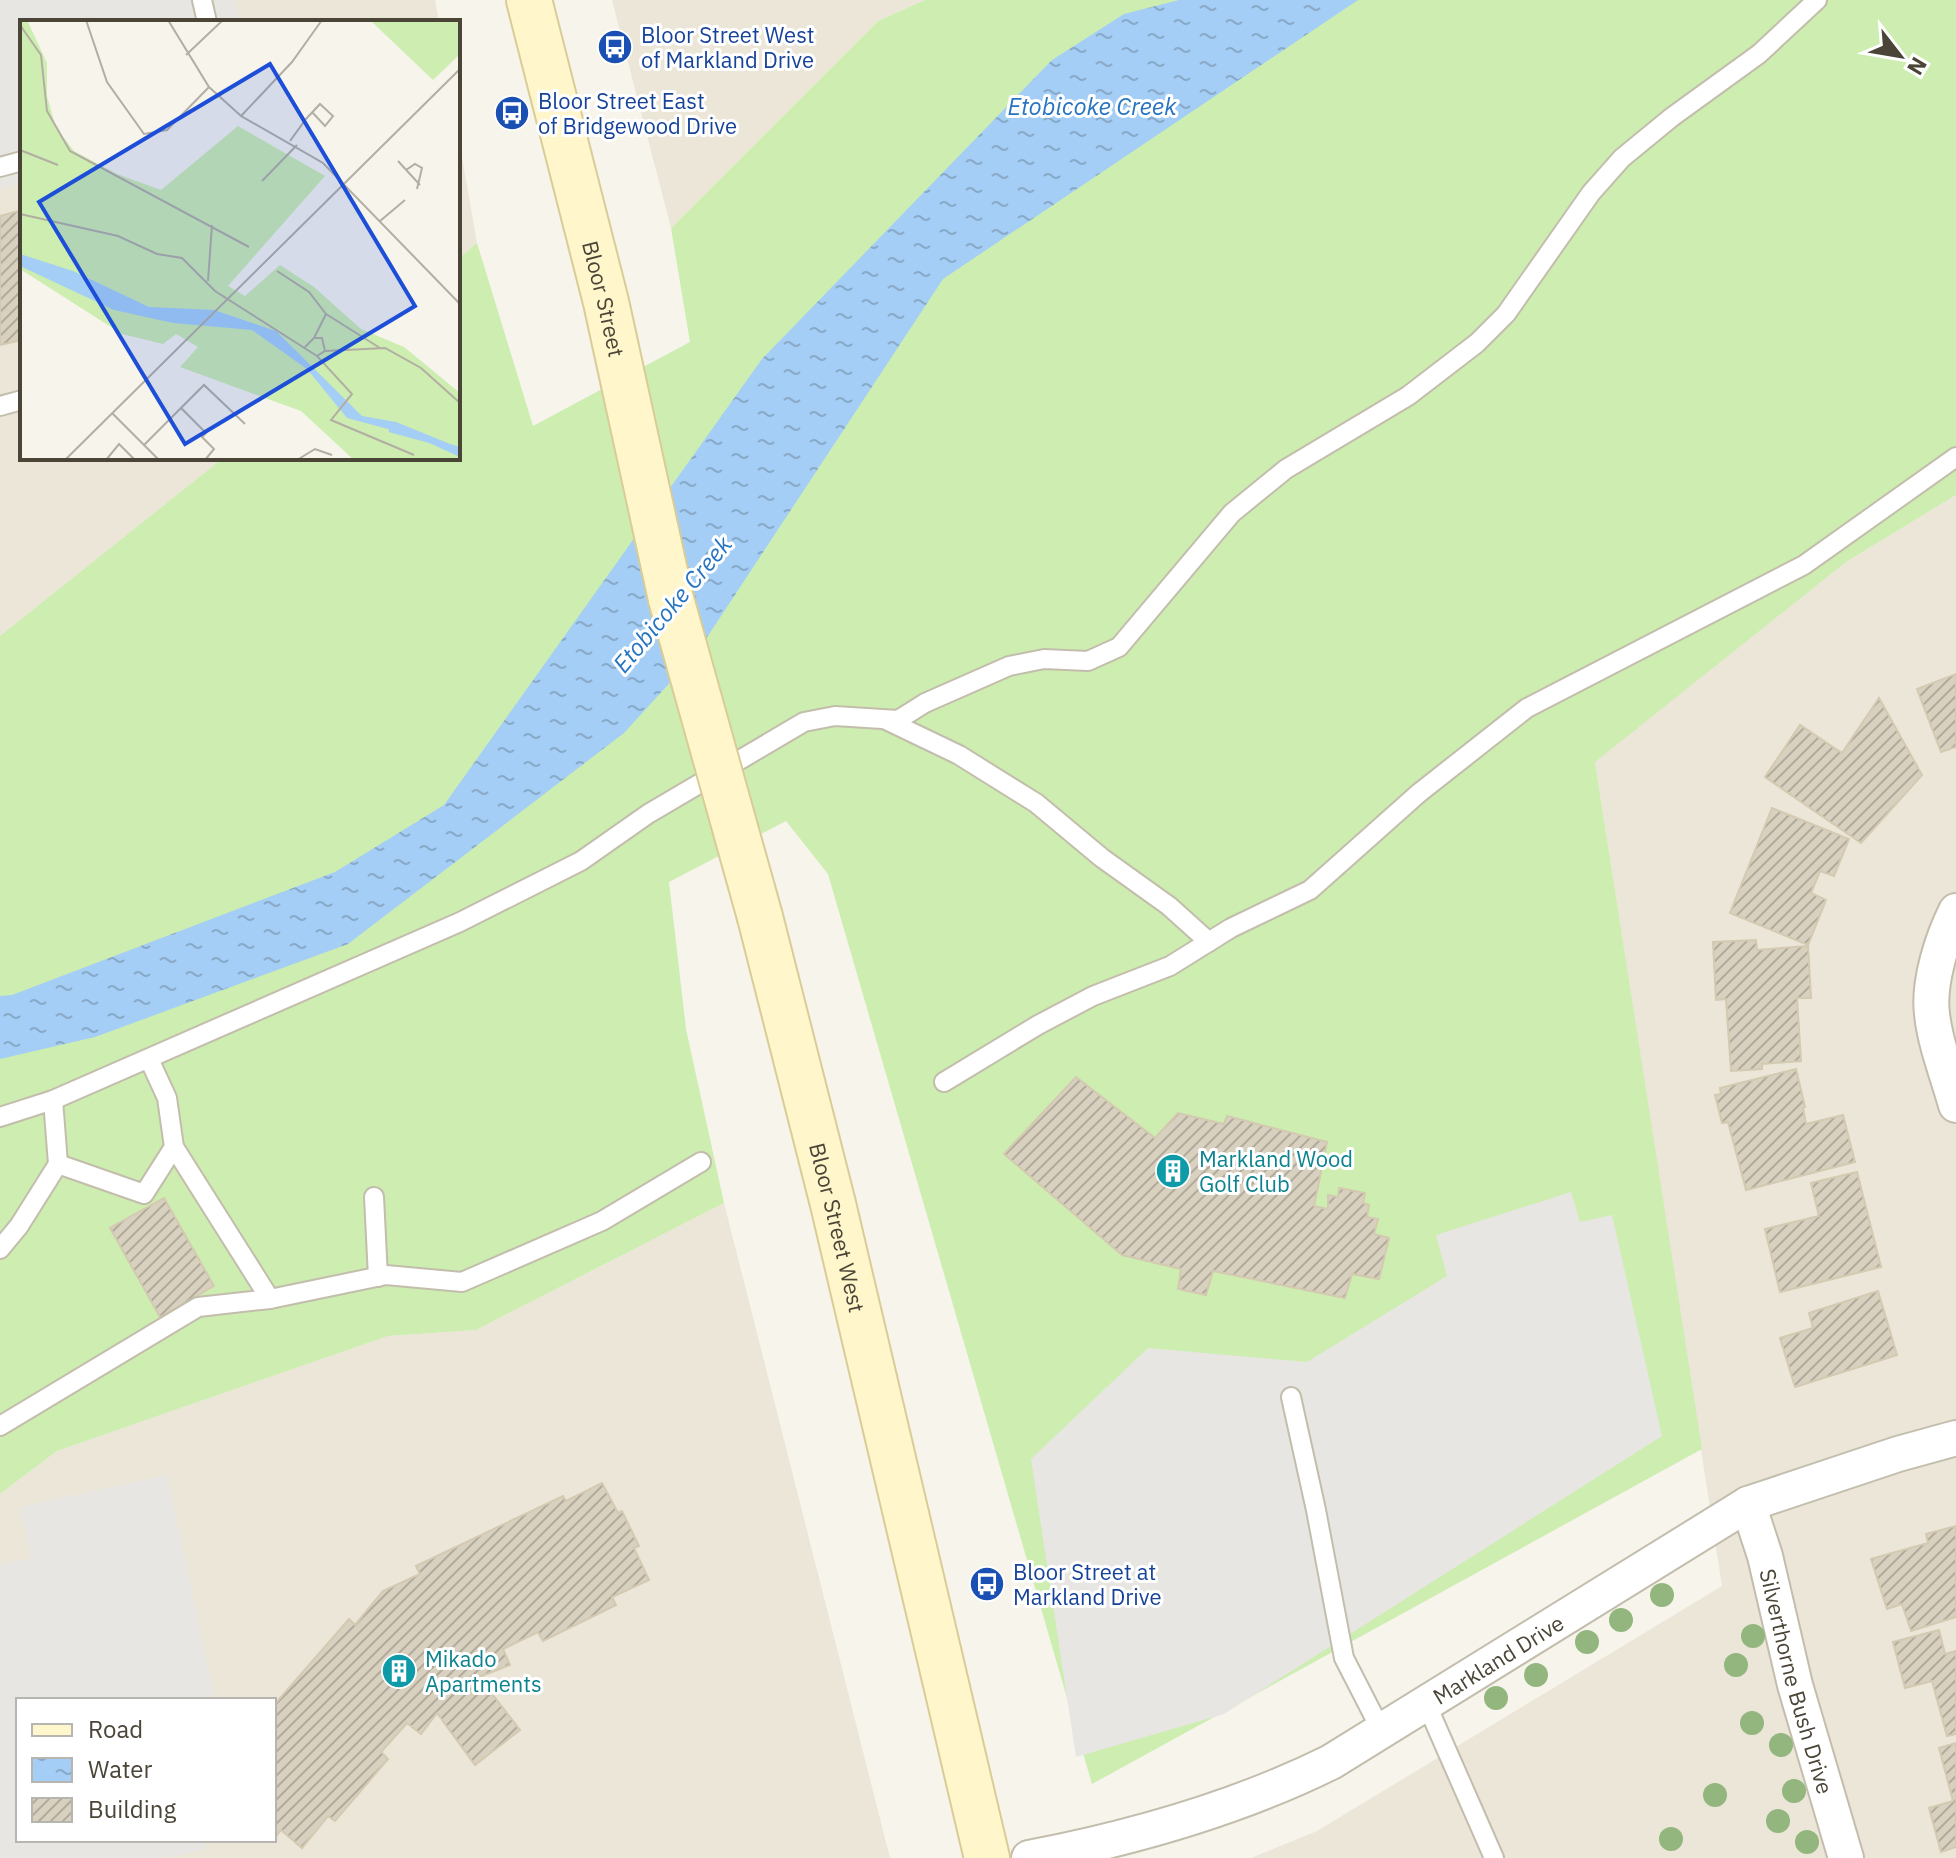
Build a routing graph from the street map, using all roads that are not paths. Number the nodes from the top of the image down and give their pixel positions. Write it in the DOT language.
graph roads {
  1 [pos="202,0"];
  2 [pos="529,0"];
  3 [pos="1817,0"];
  4 [pos="207,20"];
  5 [pos="20,162"];
  6 [pos="0,167"];
  7 [pos="20,401"];
  8 [pos="0,406"];
  9 [pos="1956,457"];
  10 [pos="671,599"];
  11 [pos="884,719"];
  12 [pos="1956,911"];
  13 [pos="1209,942"];
  14 [pos="149,1059"];
  15 [pos="944,1082"];
  16 [pos="53,1100"];
  17 [pos="1956,1105"];
  18 [pos="0,1117"];
  19 [pos="174,1147"];
  20 [pos="701,1162"];
  21 [pos="58,1164"];
  22 [pos="374,1197"];
  23 [pos="0,1249"];
  24 [pos="378,1277"];
  25 [pos="270,1299"];
  26 [pos="1291,1397"];
  27 [pos="0,1426"];
  28 [pos="1956,1438"];
  29 [pos="1748,1504"];
  30 [pos="1426,1703"];
  31 [pos="1381,1730"];
  32 [pos="987,1858"];
  33 [pos="1029,1858"];
  34 [pos="1494,1858"];
  35 [pos="1846,1858"];
  1 -- 4 [label="lane"];
  2 -- 10 [label="main road, Bloor Street"];
  3 -- 11 [label="lane"];
  5 -- 6 [label="lane"];
  7 -- 8 [label="lane"];
  9 -- 13 [label="lane"];
  10 -- 32 [label="main road, Bloor Street West, bridge"];
  11 -- 13 [label="lane"];
  11 -- 14 [label="lane"];
  12 -- 17 [label="street"];
  13 -- 15 [label="lane"];
  14 -- 16 [label="lane"];
  14 -- 19 [label="lane"];
  16 -- 18 [label="lane"];
  16 -- 21 [label="lane"];
  19 -- 21 [label="lane"];
  19 -- 25 [label="lane"];
  20 -- 24 [label="lane"];
  21 -- 23 [label="lane"];
  22 -- 24 [label="lane"];
  24 -- 25 [label="lane"];
  25 -- 27 [label="lane"];
  26 -- 31 [label="lane"];
  28 -- 29 [label="street, Markland Drive"];
  29 -- 30 [label="street, Markland Drive"];
  29 -- 35 [label="street, Silverthorne Bush Drive"];
  30 -- 31 [label="street, Markland Drive"];
  30 -- 34 [label="lane"];
  31 -- 33 [label="street, Markland Drive"];
}
